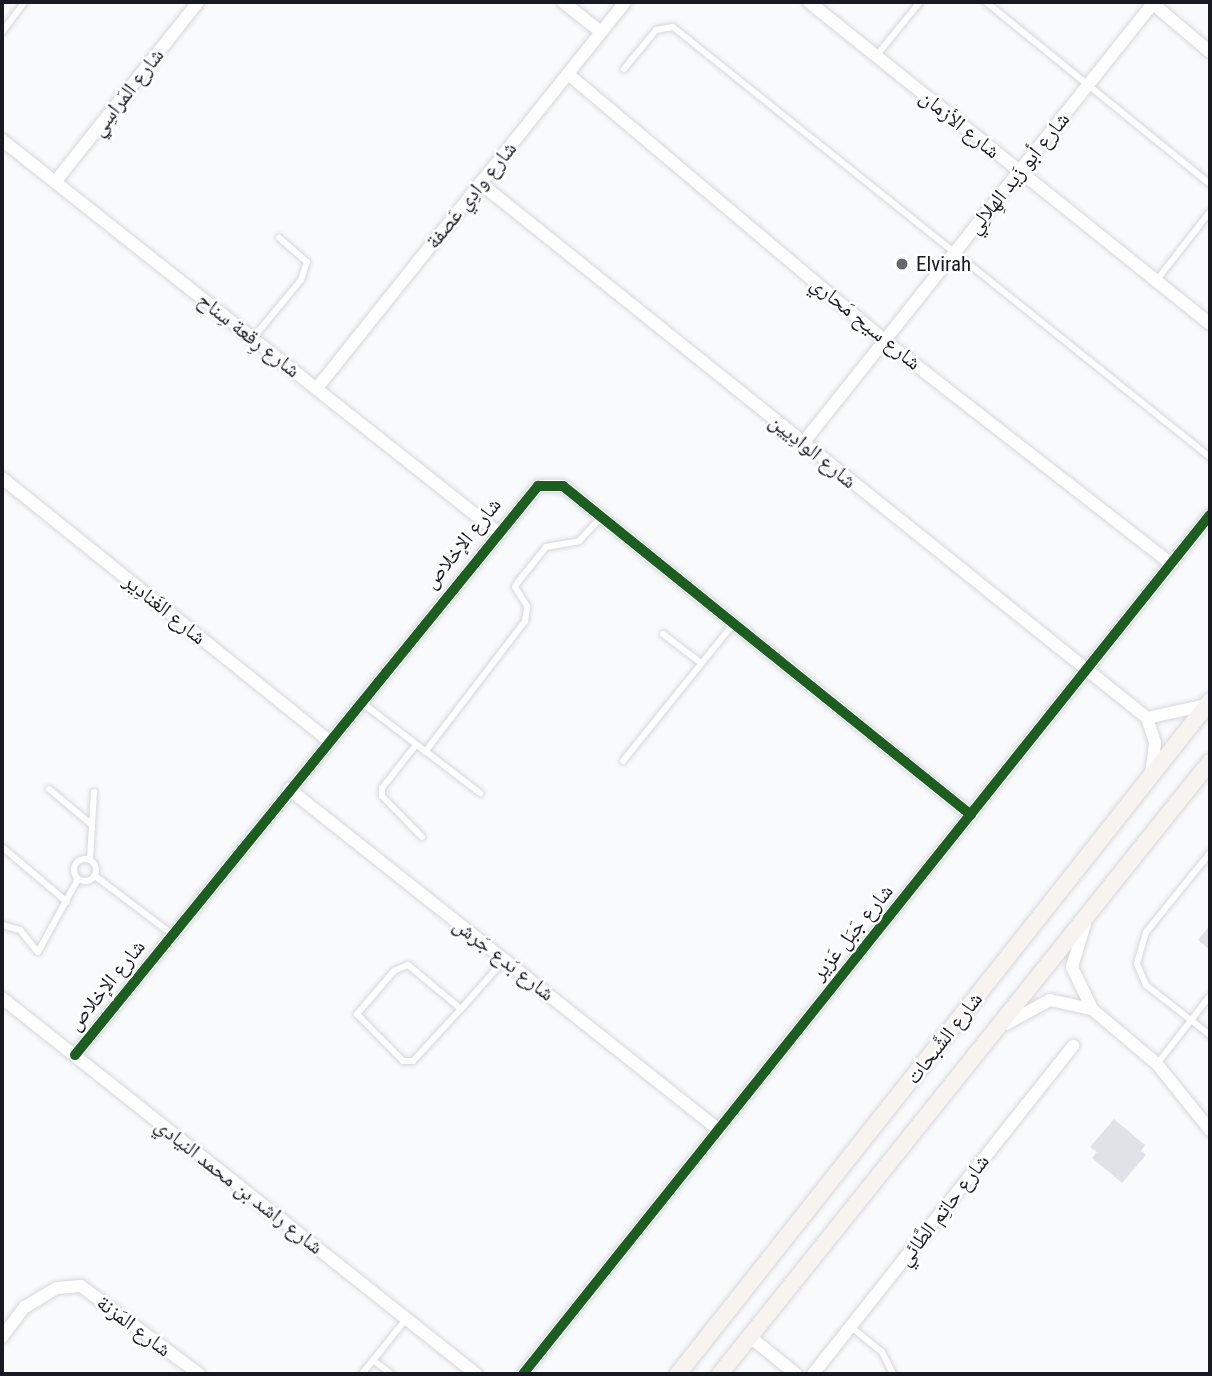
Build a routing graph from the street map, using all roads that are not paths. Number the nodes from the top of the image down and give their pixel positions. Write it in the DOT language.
graph roads {
  1 [pos="25,2"];
  2 [pos="198,2"];
  3 [pos="563,2"];
  4 [pos="625,2"];
  5 [pos="809,2"];
  6 [pos="920,2"];
  7 [pos="986,2"];
  8 [pos="1153,2"];
  9 [pos="2,32"];
  10 [pos="601,32"];
  11 [pos="1210,52"];
  12 [pos="876,56"];
  13 [pos="624,69"];
  14 [pos="568,74"];
  15 [pos="1089,84"];
  16 [pos="2,140"];
  17 [pos="1019,172"];
  18 [pos="55,182"];
  19 [pos="480,183"];
  20 [pos="1210,184"];
  21 [pos="1210,212"];
  22 [pos="278,238"];
  23 [pos="954,254"];
  24 [pos="1156,281"];
  25 [pos="1210,324"];
  26 [pos="253,338"];
  27 [pos="884,341"];
  28 [pos="317,388"];
  29 [pos="803,443"];
  30 [pos="1210,457"];
  31 [pos="2,478"];
  32 [pos="1210,515"];
  33 [pos="602,516"];
  34 [pos="496,531"];
  35 [pos="1171,564"];
  36 [pos="734,623"];
  37 [pos="663,634"];
  38 [pos="701,663"];
  39 [pos="1087,669"];
  40 [pos="359,701"];
  41 [pos="1208,703"];
  42 [pos="1147,718"];
  43 [pos="328,740"];
  44 [pos="416,745"];
  45 [pos="425,752"];
  46 [pos="623,761"];
  47 [pos="1210,762"];
  48 [pos="1151,777"];
  49 [pos="49,789"];
  50 [pos="289,789"];
  51 [pos="93,792"];
  52 [pos="480,793"];
  53 [pos="971,815"];
  54 [pos="92,825"];
  55 [pos="422,837"];
  56 [pos="2,847"];
  57 [pos="1210,854"];
  58 [pos="90,859"];
  59 [pos="95,876"];
  60 [pos="78,879"];
  61 [pos="67,902"];
  62 [pos="1089,914"];
  63 [pos="2,925"];
  64 [pos="172,934"];
  65 [pos="504,960"];
  66 [pos="1210,996"];
  67 [pos="2,998"];
  68 [pos="461,1009"];
  69 [pos="1092,1009"];
  70 [pos="1191,1021"];
  71 [pos="1210,1035"];
  72 [pos="992,1036"];
  73 [pos="1073,1046"];
  74 [pos="75,1055"];
  75 [pos="1157,1064"];
  76 [pos="1206,1119"];
  77 [pos="719,1130"];
  78 [pos="1210,1130"];
  79 [pos="406,1319"];
  80 [pos="850,1327"];
  81 [pos="750,1336"];
  82 [pos="2,1337"];
  83 [pos="373,1360"];
  84 [pos="199,1374"];
  85 [pos="362,1374"];
  86 [pos="391,1374"];
  87 [pos="476,1374"];
  88 [pos="523,1374"];
  89 [pos="678,1374"];
  90 [pos="720,1374"];
  91 [pos="796,1374"];
  92 [pos="813,1374"];
  93 [pos="893,1374"];
  1 -- 9 [label="lane"];
  2 -- 18 [label="street, شارع المَراسِي"];
  3 -- 10 [label="street"];
  4 -- 10 [label="street, شارع وادِي عَصفة"];
  5 -- 12 [label="street, شارع الأزمان"];
  6 -- 12 [label="lane"];
  7 -- 15 [label="lane"];
  8 -- 11 [label="street"];
  8 -- 15 [label="street, شارع أبو زَيد الهِلالِي"];
  10 -- 14 [label="street, شارع وادِي عَصفة"];
  12 -- 17 [label="street, شارع الأزمان"];
  13 -- 23 [label="lane"];
  14 -- 19 [label="street, شارع وادِي عَصفة"];
  14 -- 27 [label="street, شارع سيح مَحاري"];
  15 -- 17 [label="street, شارع أبو زَيد الهِلالِي"];
  15 -- 20 [label="lane"];
  16 -- 18 [label="street, شارع رِقعة سِناح"];
  17 -- 23 [label="street, شارع أبو زَيد الهِلالِي"];
  17 -- 24 [label="street, شارع الأزمان"];
  18 -- 26 [label="street, شارع رِقعة سِناح"];
  19 -- 28 [label="street, شارع وادِي عَصفة"];
  19 -- 29 [label="street, شارع الوادِيين"];
  21 -- 24 [label="lane"];
  22 -- 26 [label="lane"];
  23 -- 27 [label="street, شارع أبو زَيد الهِلالِي"];
  23 -- 30 [label="lane"];
  24 -- 25 [label="street, شارع الأزمان"];
  26 -- 28 [label="street, شارع رِقعة سِناح"];
  27 -- 29 [label="street, شارع أبو زَيد الهِلالِي"];
  27 -- 35 [label="street, شارع سيح مَحاري"];
  28 -- 34 [label="street, شارع رِقعة سِناح"];
  29 -- 39 [label="street, شارع الوادِيين"];
  31 -- 43 [label="street, شارع الغَنادِير"];
  32 -- 35 [label="street, شارع جَبَل عَزير"];
  33 -- 34 [label="street, شارع الإخلاص"];
  33 -- 36 [label="street, شارع الإخلاص"];
  33 -- 45 [label="lane"];
  34 -- 40 [label="street, شارع الإخلاص"];
  35 -- 39 [label="street, شارع جَبَل عَزير"];
  36 -- 38 [label="lane"];
  36 -- 53 [label="street, شارع الإخلاص"];
  37 -- 38 [label="lane"];
  38 -- 46 [label="lane"];
  39 -- 42 [label="street, شارع الوادِيين"];
  39 -- 53 [label="street, شارع جَبَل عَزير"];
  40 -- 43 [label="street, شارع الإخلاص"];
  40 -- 44 [label="lane"];
  41 -- 42 [label="street"];
  41 -- 48 [label="street, شارع الشَّبحات"];
  42 -- 48 [label="street"];
  43 -- 50 [label="street, شارع الإخلاص"];
  44 -- 45 [label="lane"];
  44 -- 55 [label="lane"];
  45 -- 52 [label="lane"];
  47 -- 62 [label="street, شارع الشَّبحات"];
  48 -- 89 [label="street, شارع الشَّبحات"];
  49 -- 54 [label="lane"];
  50 -- 64 [label="street, شارع الإخلاص"];
  50 -- 65 [label="street, شارع بَدع جَرش"];
  51 -- 54 [label="lane"];
  53 -- 77 [label="street, شارع جَبَل عَزير"];
  54 -- 58 [label="lane"];
  56 -- 61 [label="lane"];
  57 -- 70 [label="lane"];
  58 -- 59 [label="lane"];
  58 -- 60 [label="lane"];
  59 -- 60 [label="lane"];
  59 -- 64 [label="lane"];
  60 -- 61 [label="lane"];
  61 -- 63 [label="lane"];
  62 -- 69 [label="street"];
  62 -- 72 [label="street, شارع الشَّبحات"];
  64 -- 74 [label="street, شارع الإخلاص"];
  65 -- 68 [label="lane"];
  65 -- 77 [label="street, شارع بَدع جَرش"];
  66 -- 70 [label="lane"];
  67 -- 74 [label="street, شارع راشد بن محمد النيادي"];
  68 -- 68 [label="lane"];
  69 -- 72 [label="street"];
  69 -- 75 [label="street"];
  70 -- 71 [label="lane"];
  70 -- 75 [label="lane"];
  72 -- 81 [label="street, شارع الشَّبحات"];
  73 -- 80 [label="street, شارع حاتِم الطَّائي"];
  74 -- 79 [label="street, شارع راشد بن محمد النيادي"];
  75 -- 76 [label="street"];
  76 -- 78 [label="street"];
  77 -- 88 [label="street, شارع جَبَل عَزير"];
  79 -- 83 [label="lane"];
  79 -- 87 [label="street, شارع راشد بن محمد النيادي"];
  80 -- 92 [label="street, شارع حاتِم الطَّائي"];
  80 -- 93 [label="lane"];
  81 -- 90 [label="street, شارع الشَّبحات"];
  81 -- 91 [label="street"];
  82 -- 84 [label="street, شارع المَزنة"];
  83 -- 85 [label="lane"];
  83 -- 86 [label="lane"];
}
